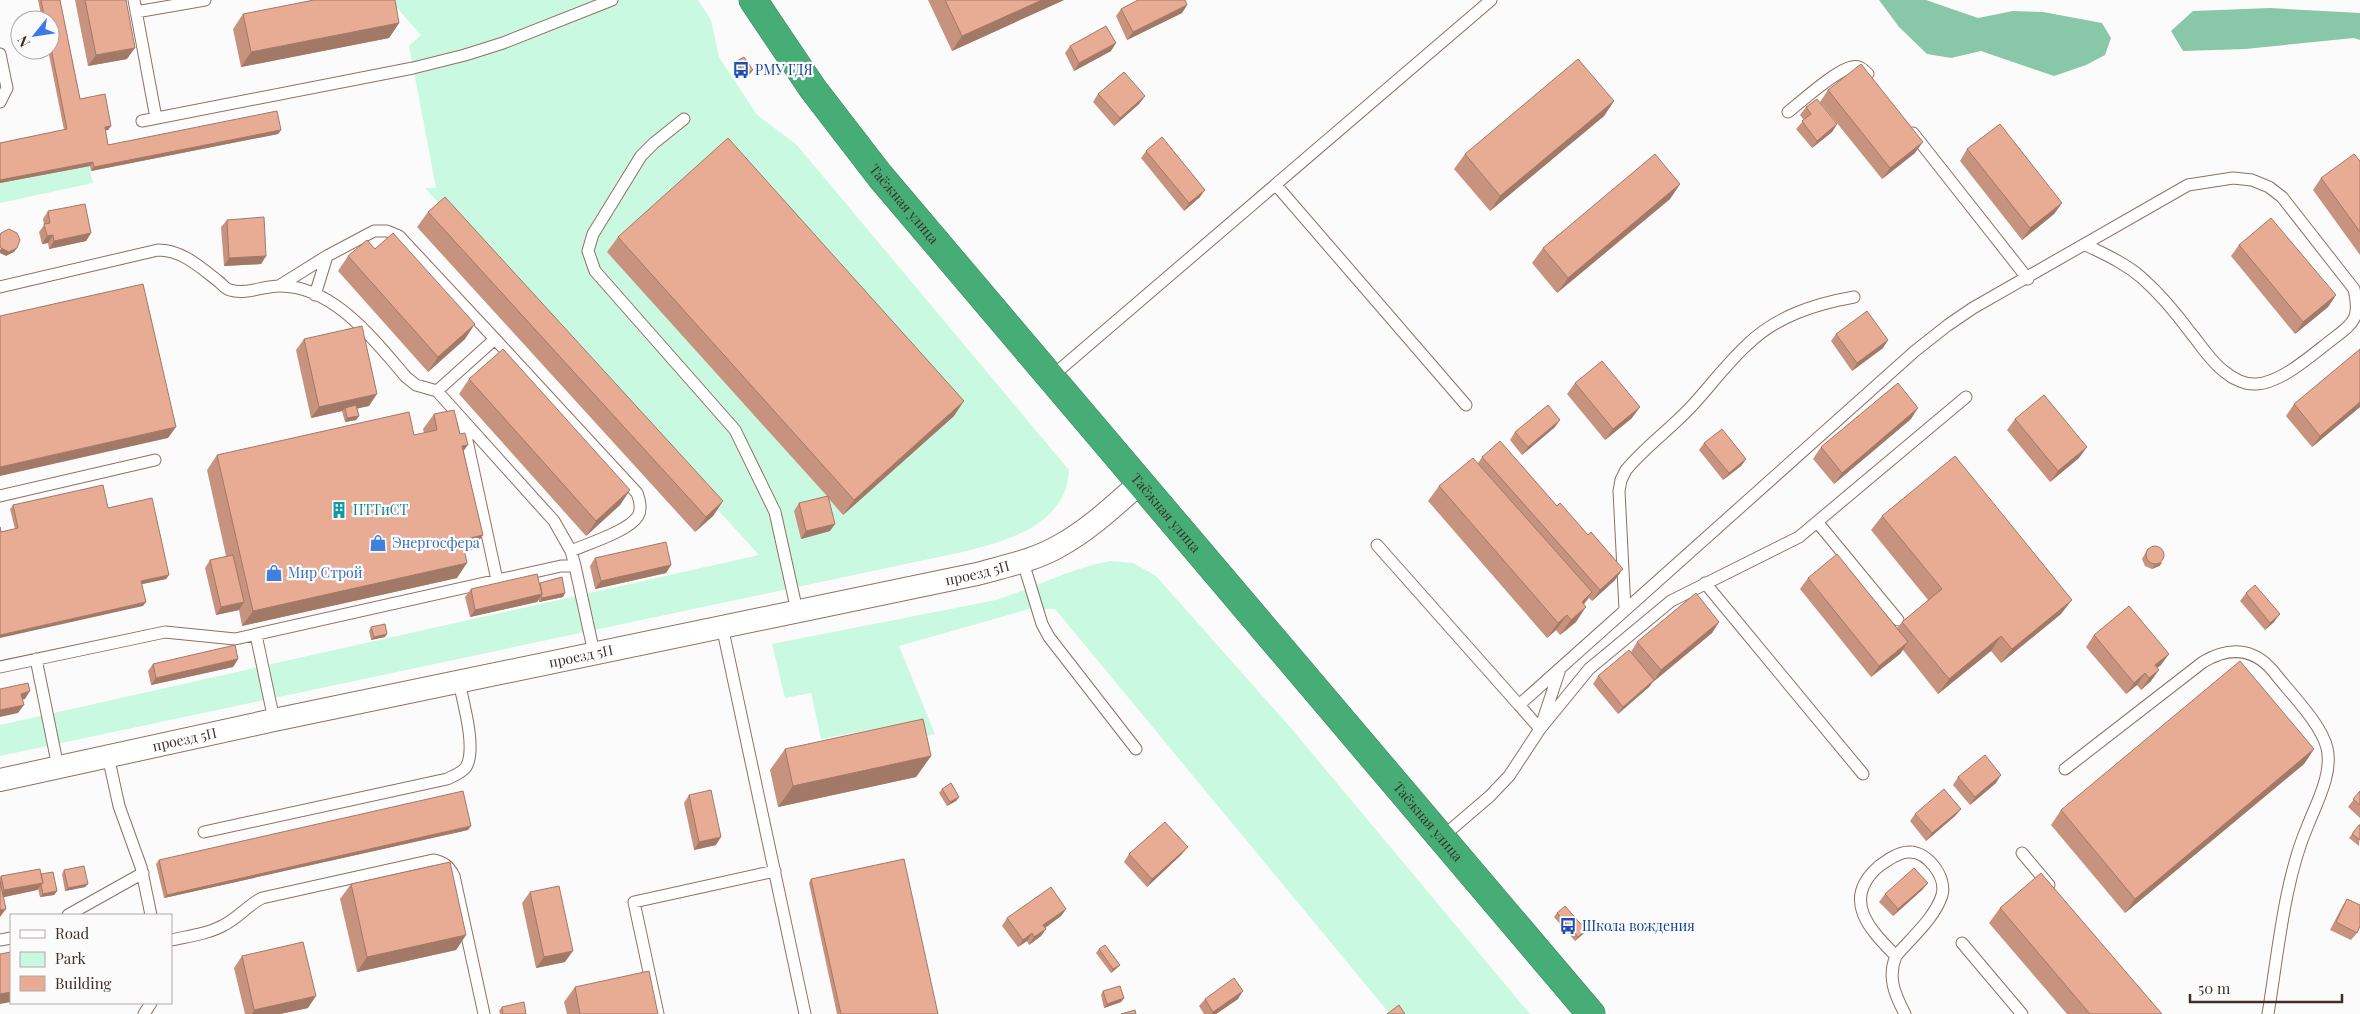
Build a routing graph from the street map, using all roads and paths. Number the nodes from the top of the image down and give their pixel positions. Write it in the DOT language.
graph roads {
  1 [pos="134,0"];
  2 [pos="205,0"];
  3 [pos="612,0"];
  4 [pos="753,0"];
  5 [pos="1492,0"];
  6 [pos="136,12"];
  7 [pos="0,54"];
  8 [pos="1876,83"];
  9 [pos="0,102"];
  10 [pos="1788,112"];
  11 [pos="156,118"];
  12 [pos="684,119"];
  13 [pos="142,121"];
  14 [pos="1908,127"];
  15 [pos="1276,185"];
  16 [pos="2086,245"];
  17 [pos="327,256"];
  18 [pos="2028,279"];
  19 [pos="279,286"];
  20 [pos="0,287"];
  21 [pos="316,295"];
  22 [pos="1854,297"];
  23 [pos="495,339"];
  24 [pos="1051,377"];
  25 [pos="437,391"];
  26 [pos="1966,397"];
  27 [pos="1466,405"];
  28 [pos="462,420"];
  29 [pos="155,460"];
  30 [pos="1140,483"];
  31 [pos="0,496"];
  32 [pos="1818,523"];
  33 [pos="1377,545"];
  34 [pos="571,551"];
  35 [pos="1023,562"];
  36 [pos="575,566"];
  37 [pos="497,580"];
  38 [pos="1705,583"];
  39 [pos="1625,610"];
  40 [pos="797,611"];
  41 [pos="1898,620"];
  42 [pos="722,626"];
  43 [pos="256,635"];
  44 [pos="594,653"];
  45 [pos="36,659"];
  46 [pos="0,667"];
  47 [pos="1560,668"];
  48 [pos="459,682"];
  49 [pos="1520,706"];
  50 [pos="274,720"];
  51 [pos="1540,729"];
  52 [pos="1136,749"];
  53 [pos="108,756"];
  54 [pos="58,767"];
  55 [pos="2065,769"];
  56 [pos="1863,774"];
  57 [pos="0,780"];
  58 [pos="204,832"];
  59 [pos="1441,838"];
  60 [pos="2022,853"];
  61 [pos="775,871"];
  62 [pos="143,873"];
  63 [pos="2059,897"];
  64 [pos="70,914"];
  65 [pos="151,914"];
  66 [pos="172,940"];
  67 [pos="1962,943"];
  68 [pos="1896,956"];
  69 [pos="484,1014"];
  70 [pos="658,1014"];
  71 [pos="805,1014"];
  72 [pos="1591,1014"];
  73 [pos="1905,1014"];
  74 [pos="2022,1014"];
  75 [pos="2268,1014"];
  1 -- 6 [label="lane"];
  2 -- 6 [label="lane"];
  3 -- 11 [label="lane"];
  4 -- 24 [label="highway, Таёжная улица"];
  5 -- 15 [label="lane"];
  6 -- 11 [label="lane"];
  7 -- 9 [label="lane"];
  8 -- 10 [label="lane"];
  11 -- 13 [label="lane"];
  12 -- 40 [label="lane"];
  14 -- 18 [label="lane"];
  15 -- 24 [label="lane"];
  15 -- 27 [label="lane"];
  16 -- 16 [label="lane"];
  16 -- 18 [label="lane"];
  17 -- 19 [label="lane"];
  17 -- 21 [label="lane"];
  17 -- 23 [label="lane"];
  18 -- 39 [label="lane"];
  19 -- 20 [label="lane"];
  19 -- 21 [label="lane"];
  21 -- 25 [label="lane"];
  22 -- 39 [label="lane"];
  23 -- 25 [label="lane"];
  23 -- 34 [label="lane"];
  24 -- 30 [label="highway, Таёжная улица"];
  25 -- 28 [label="lane"];
  26 -- 32 [label="lane"];
  28 -- 34 [label="lane"];
  28 -- 37 [label="lane"];
  29 -- 31 [label="lane"];
  30 -- 35 [label="street, проезд 5П"];
  30 -- 59 [label="highway, Таёжная улица"];
  32 -- 38 [label="lane"];
  32 -- 41 [label="lane"];
  33 -- 49 [label="lane"];
  34 -- 36 [label="lane"];
  35 -- 40 [label="street, проезд 5П"];
  35 -- 52 [label="lane"];
  36 -- 37 [label="lane"];
  36 -- 44 [label="lane"];
  37 -- 43 [label="lane"];
  38 -- 51 [label="lane"];
  38 -- 56 [label="lane"];
  39 -- 47 [label="lane"];
  40 -- 42 [label="street, проезд 5П"];
  42 -- 44 [label="street, проезд 5П"];
  42 -- 61 [label="lane"];
  43 -- 45 [label="lane"];
  43 -- 50 [label="lane"];
  44 -- 48 [label="street, проезд 5П"];
  45 -- 46 [label="lane"];
  45 -- 54 [label="lane"];
  47 -- 49 [label="lane"];
  47 -- 51 [label="lane"];
  48 -- 50 [label="street, проезд 5П"];
  48 -- 58 [label="lane"];
  49 -- 51 [label="lane"];
  50 -- 53 [label="street, проезд 5П"];
  51 -- 59 [label="lane"];
  53 -- 54 [label="street, проезд 5П"];
  53 -- 62 [label="lane"];
  54 -- 57 [label="street, проезд 5П"];
  55 -- 75 [label="lane"];
  59 -- 72 [label="highway, Таёжная улица"];
  60 -- 63 [label="lane"];
  61 -- 70 [label="lane"];
  61 -- 71 [label="lane"];
  62 -- 64 [label="lane"];
  62 -- 65 [label="lane"];
  66 -- 69 [label="lane"];
  67 -- 74 [label="lane"];
  68 -- 68 [label="lane"];
  68 -- 73 [label="lane"];
}
